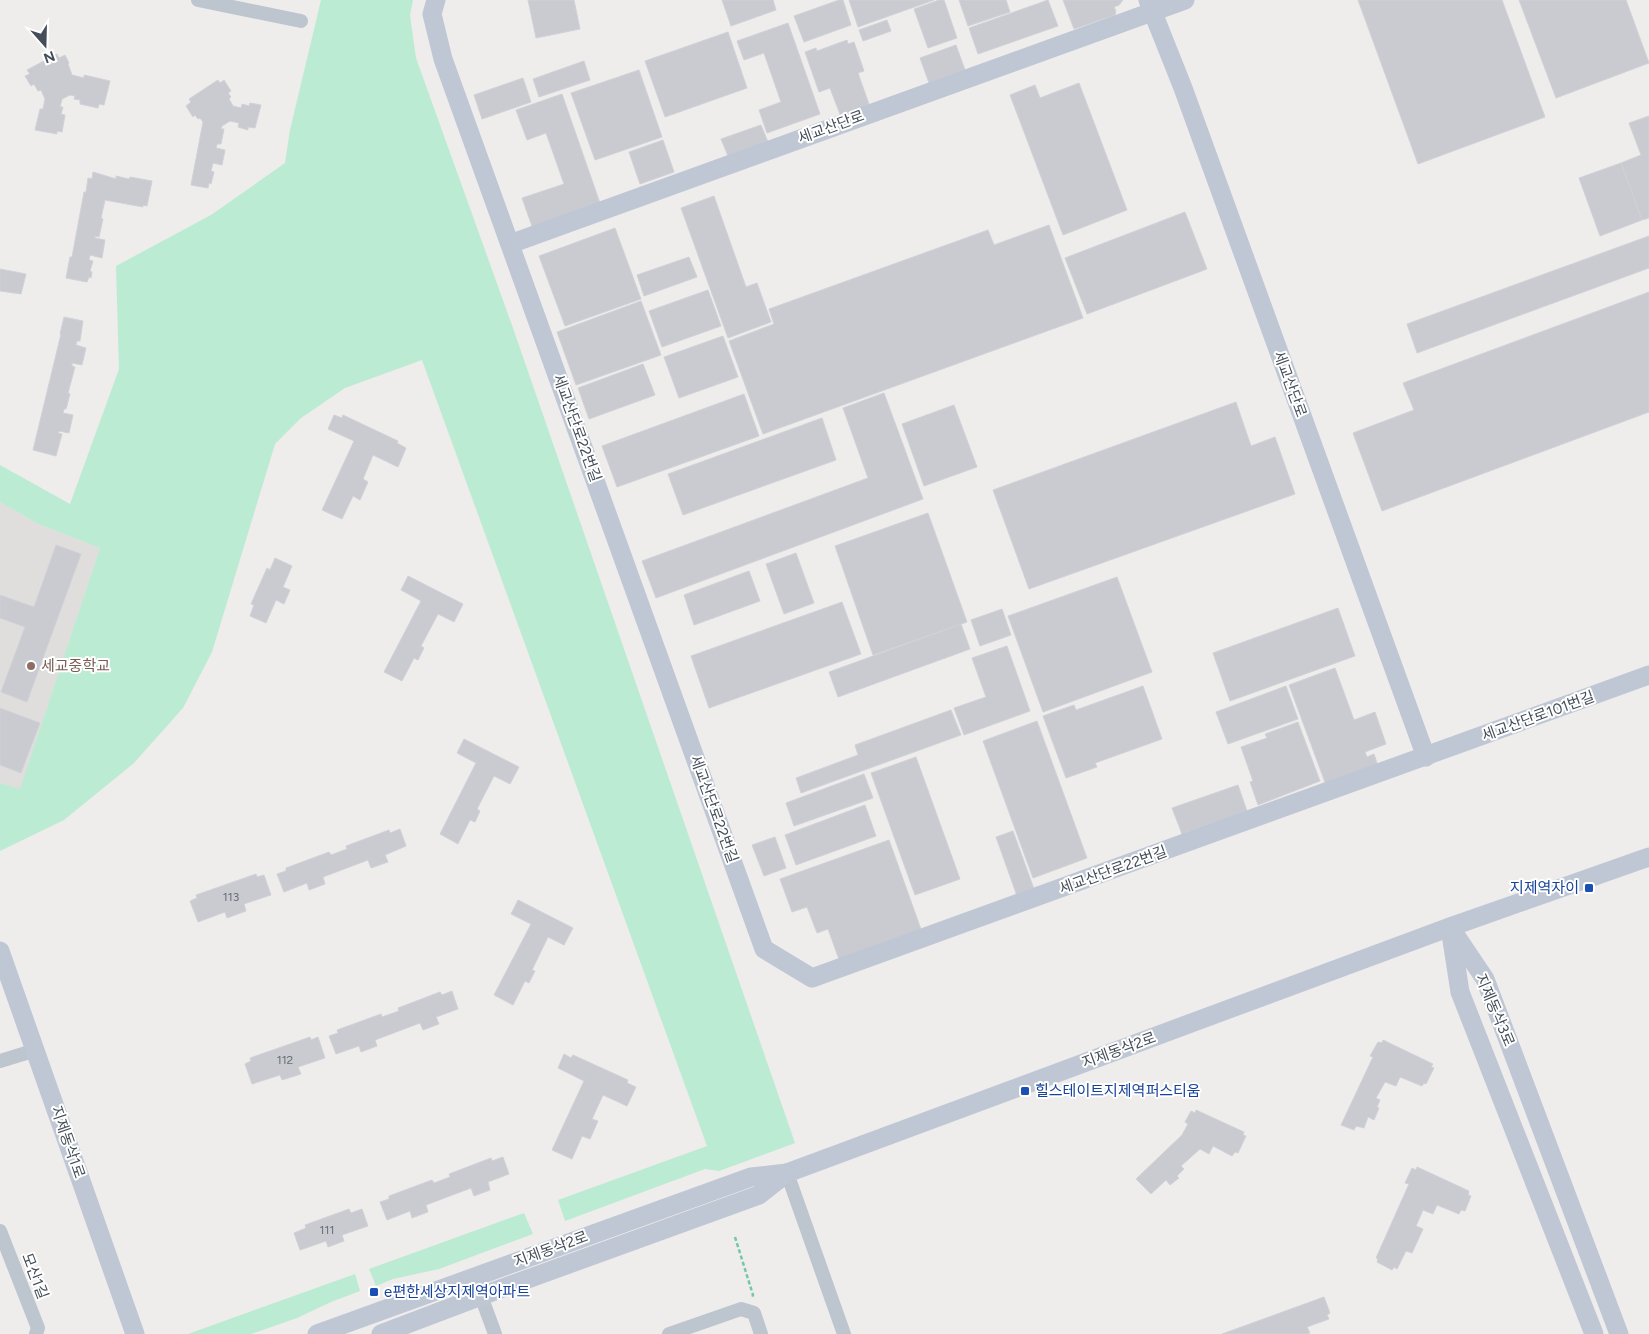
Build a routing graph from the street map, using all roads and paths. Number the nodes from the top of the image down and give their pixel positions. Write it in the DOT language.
graph roads {
  1 [pos="198,0"];
  2 [pos="436,0"];
  3 [pos="1185,0"];
  4 [pos="1150,6"];
  5 [pos="301,21"];
  6 [pos="510,244"];
  7 [pos="1649,675"];
  8 [pos="1426,757"];
  9 [pos="1649,857"];
  10 [pos="1450,928"];
  11 [pos="0,951"];
  12 [pos="36,1050"];
  13 [pos="0,1061"];
  14 [pos="787,1173"];
  15 [pos="734,1237"];
  16 [pos="1,1239"];
  17 [pos="481,1296"];
  18 [pos="748,1311"];
  19 [pos="36,1334"];
  20 [pos="135,1334"];
  21 [pos="317,1334"];
  22 [pos="381,1334"];
  23 [pos="495,1334"];
  24 [pos="669,1334"];
  25 [pos="761,1334"];
  26 [pos="844,1334"];
  27 [pos="1594,1334"];
  28 [pos="1619,1334"];
  1 -- 5 [label="street"];
  2 -- 6 [label="street, 세교산단로22번길"];
  3 -- 4 [label="street, 세교산단로"];
  4 -- 6 [label="street, 세교산단로"];
  4 -- 8 [label="street, 세교산단로"];
  6 -- 8 [label="street, 세교산단로22번길"];
  7 -- 8 [label="street, 세교산단로101번길"];
  9 -- 10 [label="street, 지제동삭2로"];
  10 -- 14 [label="street, 지제동삭2로"];
  10 -- 27 [label="street, 지제동삭3로"];
  10 -- 28 [label="street, 지제동삭3로"];
  11 -- 12 [label="street, 지제동삭1로"];
  12 -- 13 [label="street"];
  12 -- 20 [label="street, 지제동삭1로"];
  14 -- 17 [label="street, 지제동삭2로"];
  14 -- 21 [label="street, 지제동삭2로"];
  14 -- 26 [label="street"];
  15 -- 18 [label="path"];
  16 -- 19 [label="street, 모산1길"];
  17 -- 22 [label="street, 지제동삭2로"];
  17 -- 23 [label="street"];
  18 -- 24 [label="street"];
  18 -- 25 [label="street"];
}
